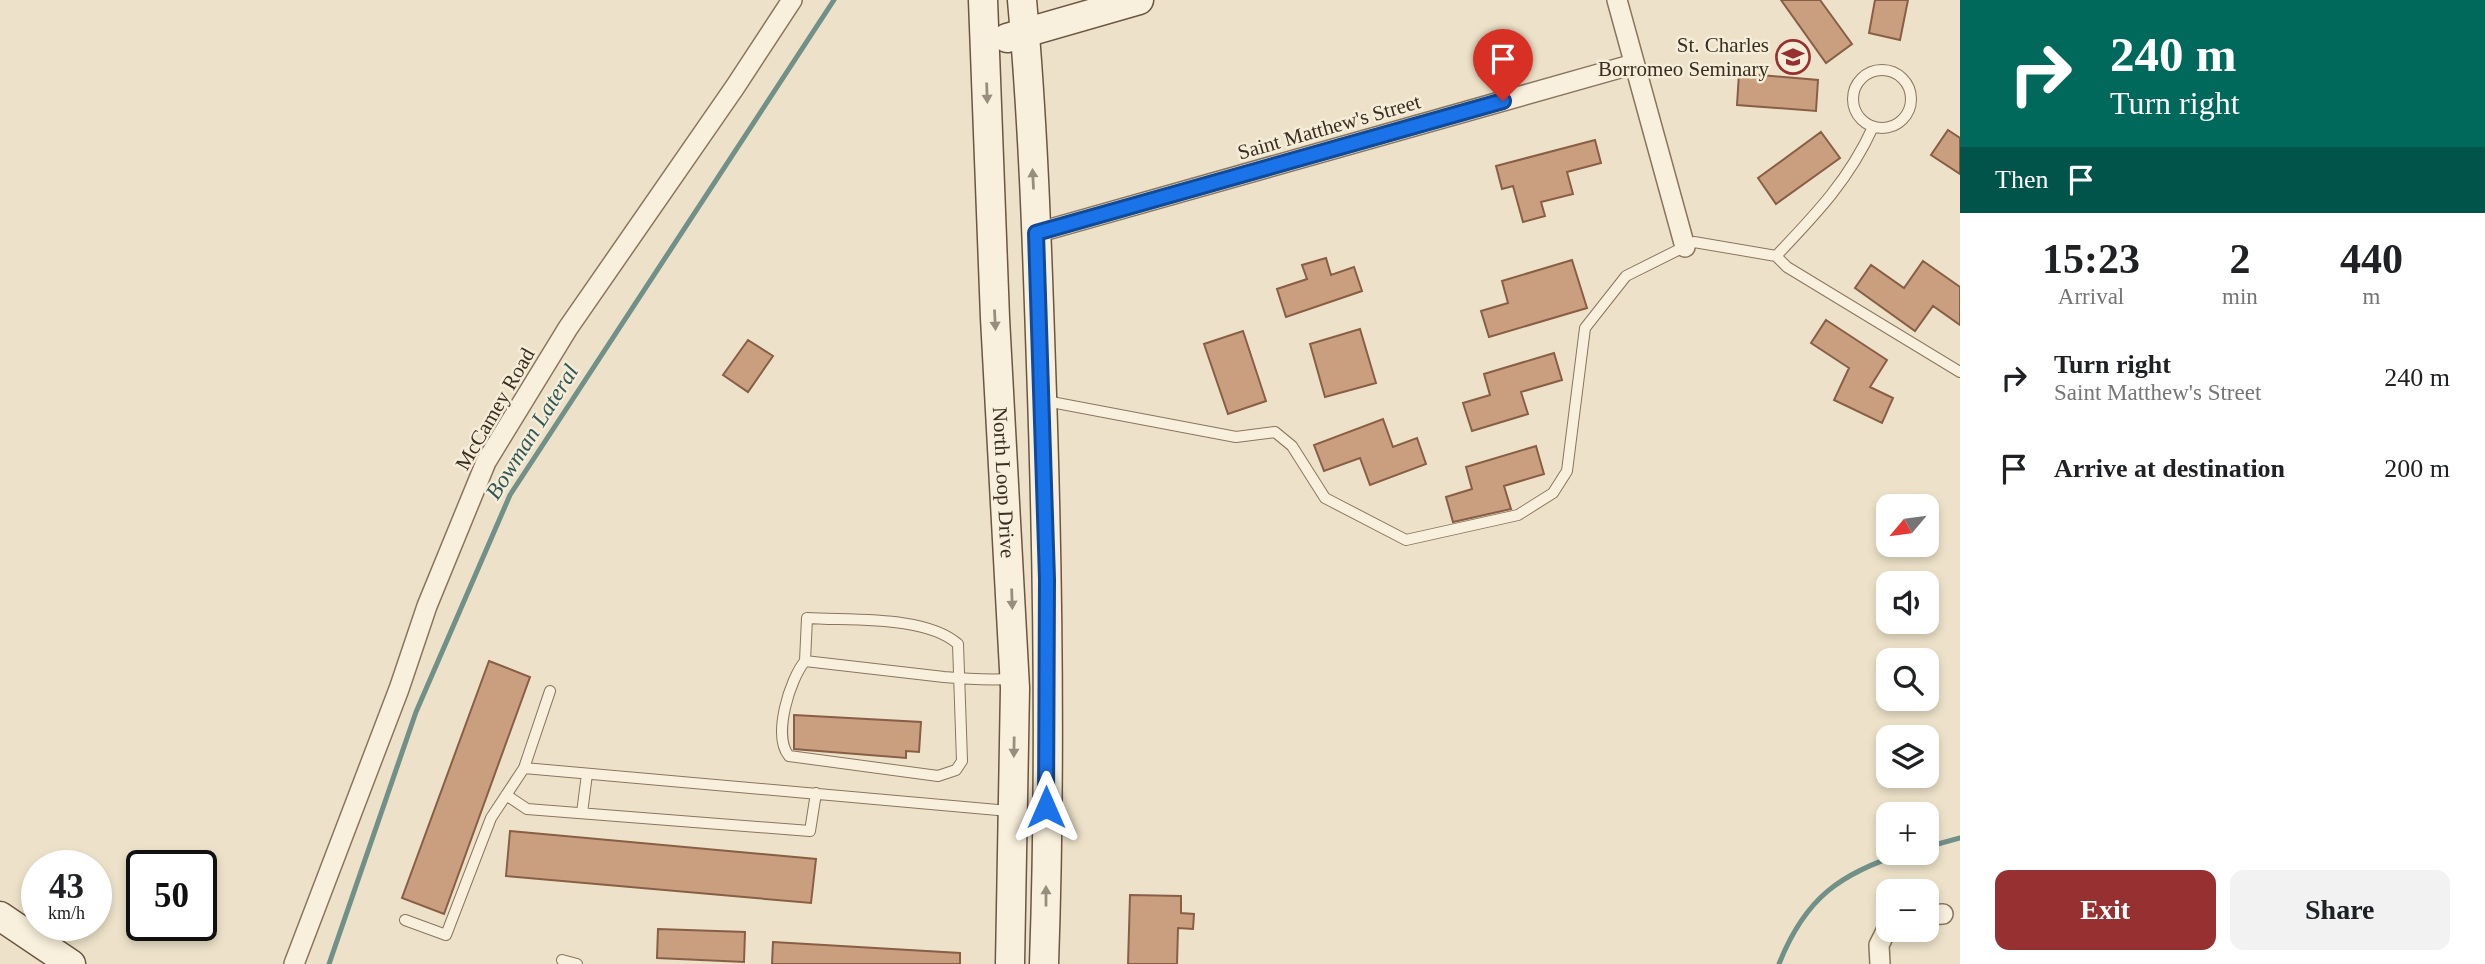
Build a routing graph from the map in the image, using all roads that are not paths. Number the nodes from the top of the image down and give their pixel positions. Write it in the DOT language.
graph roads {
  1 [pos="792,0"];
  2 [pos="983,0"];
  3 [pos="1022,0"];
  4 [pos="1139,0"];
  5 [pos="1617,0"];
  6 [pos="1025,34"];
  7 [pos="986,43"];
  8 [pos="1634,64"];
  9 [pos="1872,127"];
  10 [pos="1036,233"];
  11 [pos="1685,247"];
  12 [pos="1776,256"];
  13 [pos="1960,372"];
  14 [pos="1042,400"];
  15 [pos="1009,530"];
  16 [pos="1046,535"];
  17 [pos="805,661"];
  18 [pos="960,679"];
  19 [pos="1015,679"];
  20 [pos="550,691"];
  21 [pos="524,768"];
  22 [pos="587,774"];
  23 [pos="816,793"];
  24 [pos="506,795"];
  25 [pos="1013,811"];
  26 [pos="582,813"];
  27 [pos="0,916"];
  28 [pos="405,920"];
  29 [pos="1880,942"];
  30 [pos="562,960"];
  31 [pos="71,964"];
  32 [pos="293,964"];
  33 [pos="577,964"];
  34 [pos="1010,964"];
  35 [pos="1045,964"];
  36 [pos="1880,964"];
  1 -- 32 [label="street, McCamey Road"];
  2 -- 7 [label="main road, North Loop Drive"];
  3 -- 6 [label="main road, North Loop Drive"];
  4 -- 6 [label="main road"];
  5 -- 8 [label="street"];
  6 -- 7 [label="main road"];
  10 -- 6 [label="main road, North Loop Drive, one-way"];
  7 -- 15 [label="main road, North Loop Drive, one-way"];
  8 -- 10 [label="street, Saint Matthew's Street"];
  8 -- 11 [label="street"];
  9 -- 9 [label="lane"];
  9 -- 12 [label="lane"];
  10 -- 14 [label="main road, North Loop Drive"];
  11 -- 12 [label="lane"];
  11 -- 14 [label="lane"];
  12 -- 13 [label="lane"];
  14 -- 16 [label="main road, North Loop Drive"];
  15 -- 16 [label="main road"];
  15 -- 19 [label="main road, North Loop Drive, one-way"];
  35 -- 16 [label="main road, North Loop Drive, one-way"];
  17 -- 18 [label="lane"];
  17 -- 18 [label="lane"];
  17 -- 18 [label="lane"];
  18 -- 19 [label="lane"];
  19 -- 25 [label="main road, North Loop Drive, one-way"];
  20 -- 21 [label="lane"];
  21 -- 22 [label="lane"];
  21 -- 24 [label="lane"];
  22 -- 23 [label="lane"];
  22 -- 26 [label="lane"];
  23 -- 25 [label="lane"];
  23 -- 26 [label="lane"];
  24 -- 26 [label="lane"];
  24 -- 28 [label="lane"];
  25 -- 34 [label="main road, North Loop Drive"];
  27 -- 31 [label="main road"];
  29 -- 36 [label="street"];
  30 -- 33 [label="lane"];
}
